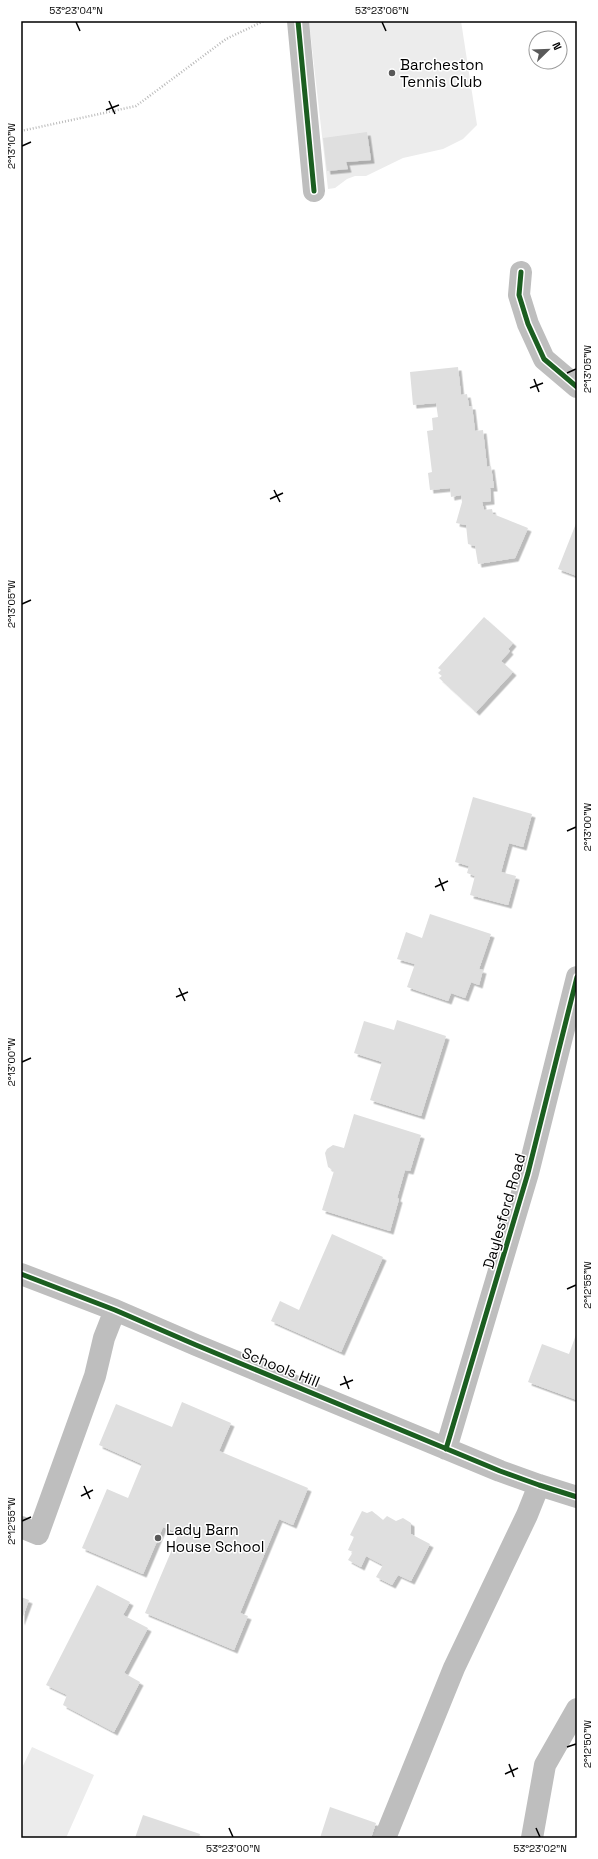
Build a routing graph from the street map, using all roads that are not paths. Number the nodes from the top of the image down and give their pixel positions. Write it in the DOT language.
graph roads {
  1 [pos="298,21"];
  2 [pos="314,191"];
  3 [pos="521,272"];
  4 [pos="577,387"];
  5 [pos="577,977"];
  6 [pos="21,1274"];
  7 [pos="115,1310"];
  8 [pos="446,1449"];
  9 [pos="539,1485"];
  10 [pos="577,1496"];
  11 [pos="21,1527"];
  12 [pos="577,1708"];
  13 [pos="385,1838"];
  14 [pos="532,1838"];
  1 -- 2 [label="street"];
  3 -- 4 [label="street"];
  5 -- 8 [label="street, Daylesford Road"];
  6 -- 7 [label="street, Schools Hill"];
  7 -- 8 [label="street, Schools Hill"];
  7 -- 11 [label="street"];
  8 -- 9 [label="street, Schools Hill"];
  9 -- 10 [label="street, Schools Hill"];
  9 -- 13 [label="street"];
  12 -- 14 [label="street"];
}
